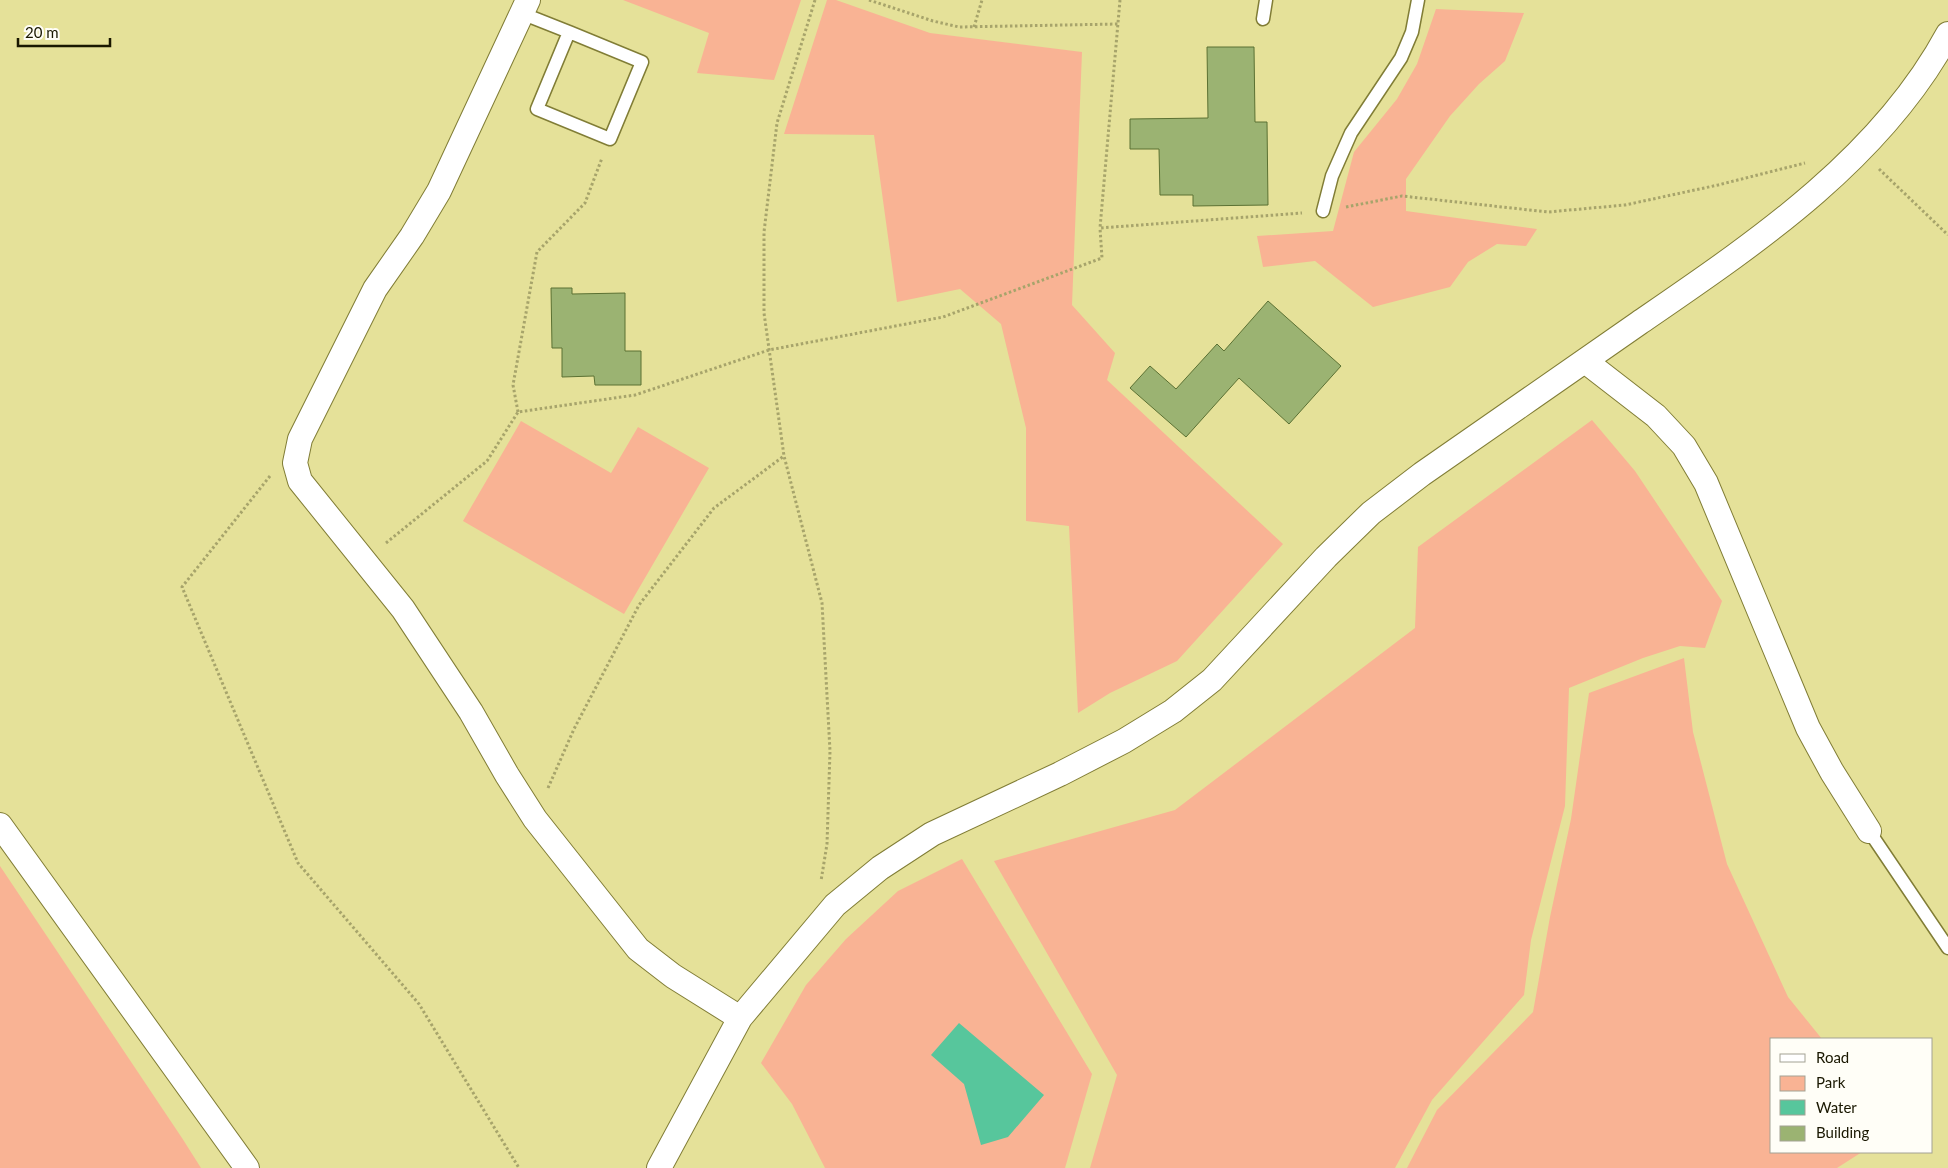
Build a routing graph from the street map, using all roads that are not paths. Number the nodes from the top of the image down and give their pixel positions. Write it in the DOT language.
graph roads {
  1 [pos="1266,0"];
  2 [pos="1418,0"];
  3 [pos="525,6"];
  4 [pos="1262,19"];
  5 [pos="569,32"];
  6 [pos="1948,34"];
  7 [pos="1323,211"];
  8 [pos="1585,361"];
  9 [pos="0,825"];
  10 [pos="1869,832"];
  11 [pos="1948,948"];
  12 [pos="740,1018"];
  13 [pos="247,1168"];
  14 [pos="659,1168"];
  1 -- 4 [label="lane"];
  2 -- 7 [label="lane"];
  3 -- 5 [label="lane"];
  3 -- 12 [label="street"];
  5 -- 5 [label="lane"];
  6 -- 8 [label="street"];
  8 -- 10 [label="street"];
  8 -- 12 [label="street"];
  9 -- 13 [label="street"];
  10 -- 11 [label="lane"];
  12 -- 14 [label="street"];
}
